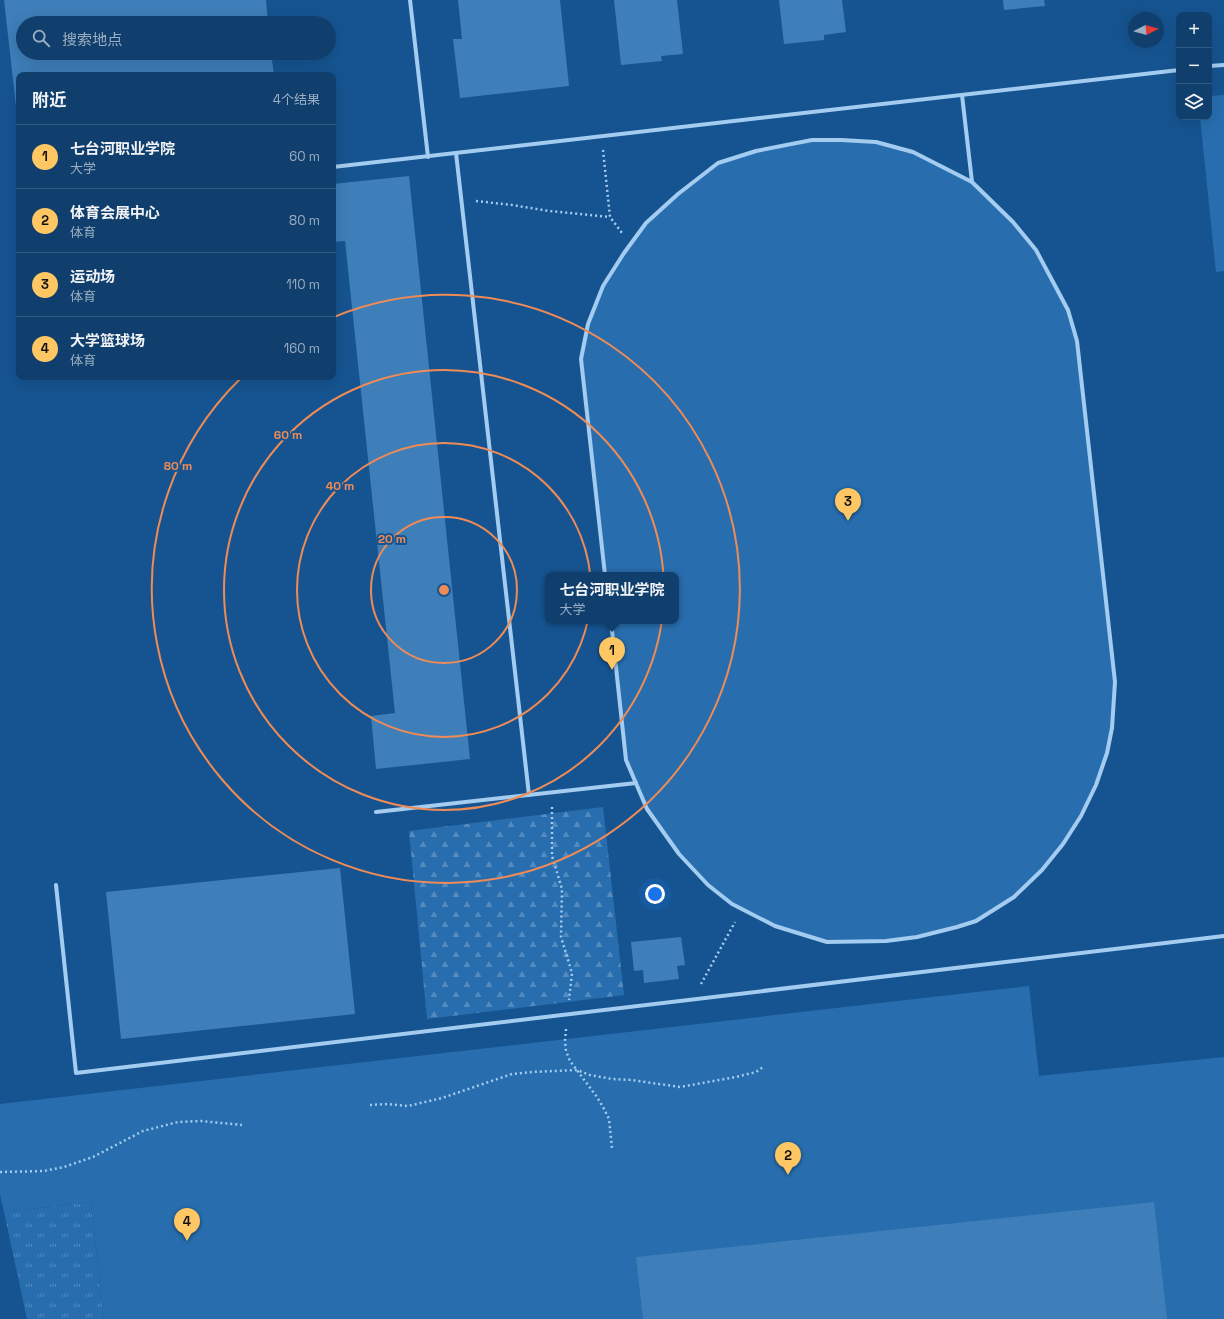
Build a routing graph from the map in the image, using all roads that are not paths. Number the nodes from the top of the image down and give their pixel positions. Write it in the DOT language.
graph roads {
  1 [pos="410,0"];
  2 [pos="1224,65"];
  3 [pos="1212,66"];
  4 [pos="1176,70"];
  5 [pos="962,95"];
  6 [pos="456,153"];
  7 [pos="428,157"];
  8 [pos="336,168"];
  9 [pos="972,182"];
  10 [pos="605,572"];
  11 [pos="611,624"];
  12 [pos="636,783"];
  13 [pos="530,794"];
  14 [pos="376,812"];
  15 [pos="56,885"];
  16 [pos="1224,936"];
  1 -- 7 [label="street"];
  2 -- 3 [label="street"];
  4 -- 5 [label="street"];
  5 -- 6 [label="street"];
  5 -- 9 [label="street"];
  6 -- 7 [label="street"];
  6 -- 13 [label="street"];
  7 -- 8 [label="street"];
  9 -- 10 [label="street"];
  9 -- 12 [label="street"];
  11 -- 12 [label="street"];
  12 -- 13 [label="street"];
  13 -- 14 [label="street"];
  15 -- 16 [label="street"];
}
